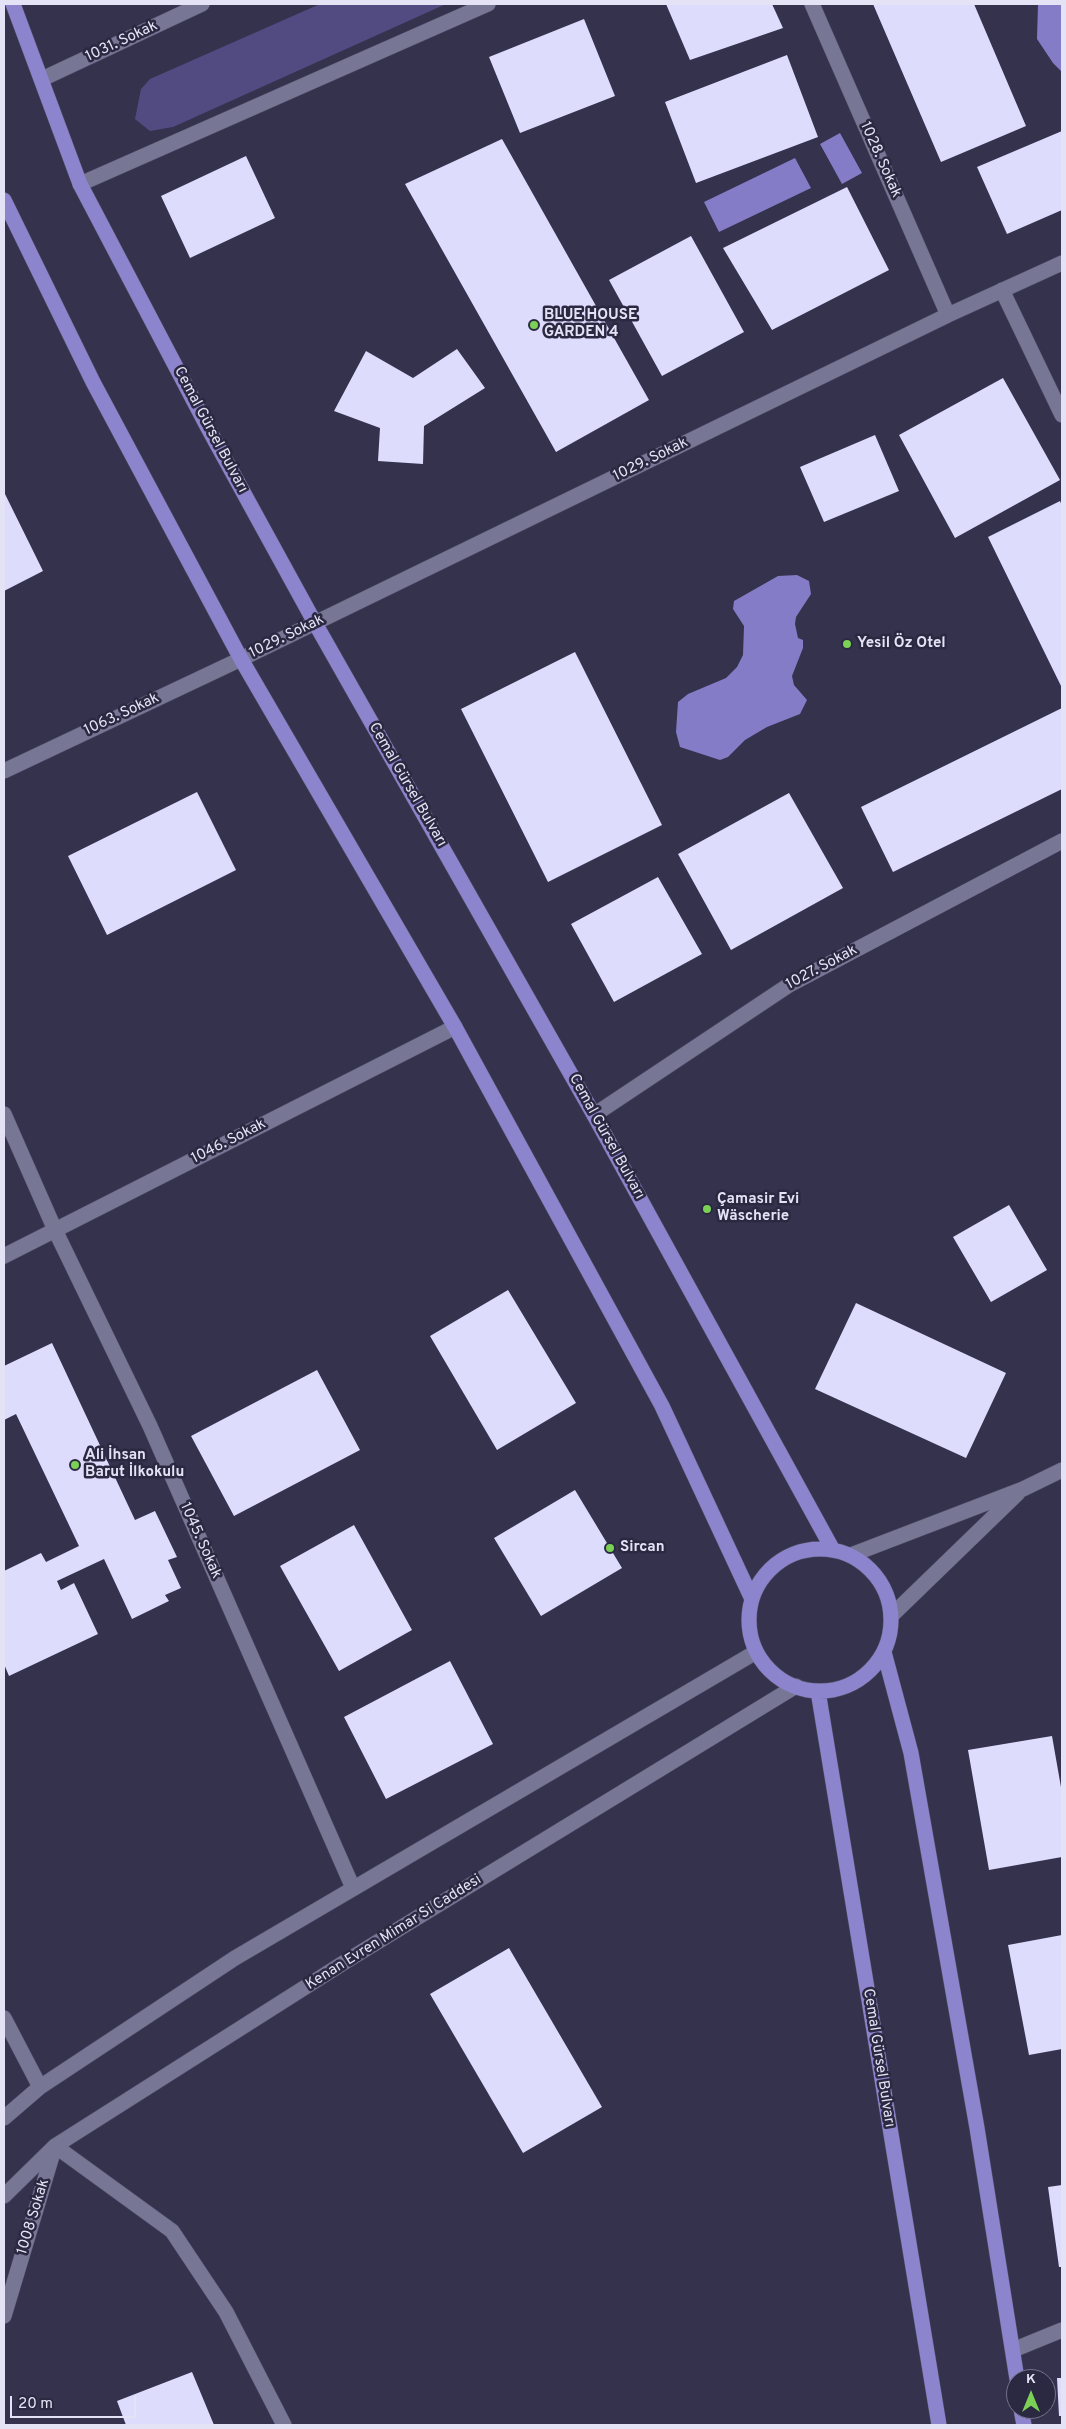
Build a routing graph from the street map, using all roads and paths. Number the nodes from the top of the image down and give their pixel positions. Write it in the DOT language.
graph roads {
  1 [pos="13,4"];
  2 [pos="202,4"];
  3 [pos="488,4"];
  4 [pos="812,4"];
  5 [pos="42,79"];
  6 [pos="80,184"];
  7 [pos="4,200"];
  8 [pos="1062,263"];
  9 [pos="1002,290"];
  10 [pos="948,316"];
  11 [pos="1062,415"];
  12 [pos="315,623"];
  13 [pos="241,660"];
  14 [pos="4,771"];
  15 [pos="1062,841"];
  16 [pos="455,1027"];
  17 [pos="4,1114"];
  18 [pos="594,1115"];
  19 [pos="56,1230"];
  20 [pos="4,1256"];
  21 [pos="1062,1470"];
  22 [pos="1023,1489"];
  23 [pos="833,1550"];
  24 [pos="851,1556"];
  25 [pos="752,1599"];
  26 [pos="891,1616"];
  27 [pos="756,1652"];
  28 [pos="884,1652"];
  29 [pos="796,1686"];
  30 [pos="818,1691"];
  31 [pos="353,1888"];
  32 [pos="4,2018"];
  33 [pos="40,2086"];
  34 [pos="4,2118"];
  35 [pos="56,2146"];
  36 [pos="4,2196"];
  37 [pos="4,2316"];
  38 [pos="1062,2330"];
  39 [pos="1013,2350"];
  40 [pos="1016,2369"];
  41 [pos="284,2425"];
  42 [pos="939,2425"];
  1 -- 5 [label="main road, Cemal Gürsel Bulvarı"];
  2 -- 5 [label="street, 1031. Sokak"];
  3 -- 6 [label="street"];
  4 -- 10 [label="street, 1028. Sokak"];
  5 -- 6 [label="main road, Cemal Gürsel Bulvarı"];
  6 -- 12 [label="main road, Cemal Gürsel Bulvarı"];
  7 -- 13 [label="main road"];
  8 -- 9 [label="street, 1029. Sokak"];
  9 -- 10 [label="street, 1029. Sokak"];
  9 -- 11 [label="street"];
  10 -- 12 [label="street, 1029. Sokak"];
  12 -- 13 [label="street, 1029. Sokak"];
  12 -- 18 [label="main road, Cemal Gürsel Bulvarı"];
  13 -- 14 [label="street, 1063. Sokak"];
  13 -- 16 [label="main road"];
  15 -- 18 [label="street, 1027. Sokak"];
  16 -- 19 [label="street, 1046. Sokak"];
  16 -- 25 [label="main road"];
  17 -- 19 [label="street, 1045. Sokak"];
  18 -- 23 [label="main road, Cemal Gürsel Bulvarı"];
  19 -- 20 [label="street, 1046. Sokak"];
  19 -- 31 [label="street, 1045. Sokak"];
  21 -- 22 [label="street"];
  22 -- 24 [label="street"];
  22 -- 26 [label="street"];
  23 -- 24 [label="main road"];
  23 -- 25 [label="main road"];
  24 -- 26 [label="main road"];
  25 -- 27 [label="main road"];
  26 -- 28 [label="main road"];
  27 -- 29 [label="main road"];
  27 -- 31 [label="street"];
  28 -- 30 [label="main road"];
  28 -- 39 [label="main road"];
  29 -- 30 [label="main road"];
  29 -- 35 [label="street, Kenan Evren Mimar Si Caddesi"];
  30 -- 42 [label="main road, Cemal Gürsel Bulvarı"];
  31 -- 33 [label="street"];
  32 -- 33 [label="street"];
  33 -- 34 [label="street"];
  35 -- 36 [label="street, Kenan Evren Mimar Si Caddesi"];
  35 -- 37 [label="street, 1008 Sokak"];
  35 -- 41 [label="street"];
  38 -- 39 [label="street"];
  39 -- 40 [label="main road"];
}
